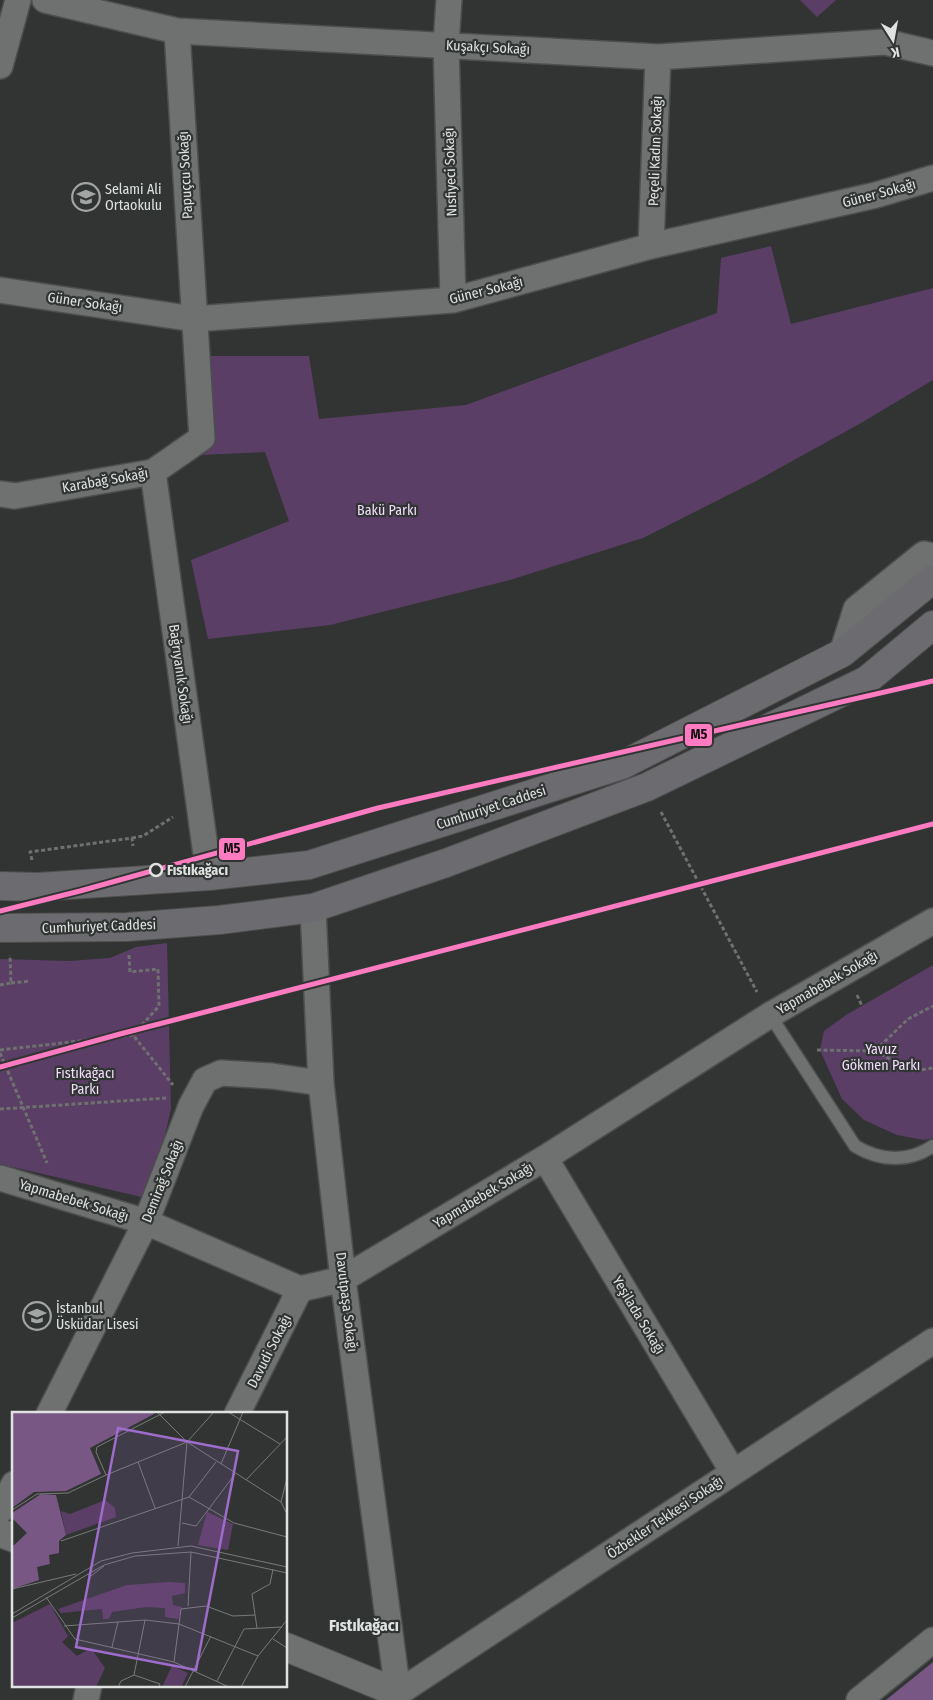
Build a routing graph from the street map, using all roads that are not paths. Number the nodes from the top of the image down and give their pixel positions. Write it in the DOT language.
graph roads {
  1 [pos="18,0"];
  2 [pos="45,0"];
  3 [pos="449,0"];
  4 [pos="177,31"];
  5 [pos="446,44"];
  6 [pos="933,53"];
  7 [pos="658,57"];
  8 [pos="0,66"];
  9 [pos="933,178"];
  10 [pos="651,246"];
  11 [pos="0,290"];
  12 [pos="453,300"];
  13 [pos="194,319"];
  14 [pos="153,472"];
  15 [pos="0,494"];
  16 [pos="933,556"];
  17 [pos="933,579"];
  18 [pos="933,625"];
  19 [pos="842,653"];
  20 [pos="209,876"];
  21 [pos="0,886"];
  22 [pos="313,908"];
  23 [pos="933,921"];
  24 [pos="4,928"];
  25 [pos="770,1016"];
  26 [pos="322,1083"];
  27 [pos="933,1146"];
  28 [pos="546,1158"];
  29 [pos="0,1178"];
  30 [pos="146,1222"];
  31 [pos="343,1279"];
  32 [pos="300,1289"];
  33 [pos="933,1341"];
  34 [pos="50,1412"];
  35 [pos="238,1412"];
  36 [pos="733,1472"];
  37 [pos="12,1488"];
  38 [pos="0,1511"];
  39 [pos="0,1533"];
  40 [pos="12,1537"];
  41 [pos="933,1640"];
  42 [pos="288,1648"];
  43 [pos="400,1698"];
  44 [pos="859,1700"];
  1 -- 8 [label="street"];
  2 -- 4 [label="street, Kuşakçı Sokağı"];
  3 -- 5 [label="street, Nısfiyeci Sokağı"];
  4 -- 5 [label="street, Kuşakçı Sokağı"];
  4 -- 13 [label="street, Papuçcu Sokağı"];
  5 -- 7 [label="street, Kuşakçı Sokağı"];
  5 -- 12 [label="street, Nısfiyeci Sokağı"];
  6 -- 7 [label="street, Kuşakçı Sokağı"];
  7 -- 10 [label="street, Peçeli Kadın Sokağı"];
  9 -- 10 [label="street, Güner Sokağı"];
  10 -- 12 [label="street, Güner Sokağı"];
  11 -- 13 [label="street, Güner Sokağı"];
  12 -- 13 [label="street, Güner Sokağı"];
  13 -- 14 [label="street, Karabağ Sokağı"];
  14 -- 15 [label="street, Karabağ Sokağı"];
  14 -- 20 [label="street, Bağrıyanık Sokağı"];
  16 -- 19 [label="street"];
  17 -- 19 [label="main road, Cumhuriyet Caddesi"];
  18 -- 22 [label="main road, Cumhuriyet Caddesi"];
  19 -- 20 [label="main road, Cumhuriyet Caddesi"];
  20 -- 21 [label="main road, Cumhuriyet Caddesi"];
  22 -- 24 [label="main road, Cumhuriyet Caddesi"];
  22 -- 26 [label="street, Davutpaşa Sokağı"];
  23 -- 25 [label="street, Yapmabebek Sokağı"];
  25 -- 27 [label="lane"];
  25 -- 28 [label="street, Yapmabebek Sokağı"];
  26 -- 30 [label="street, Demirağ Sokağı"];
  26 -- 31 [label="street, Davutpaşa Sokağı"];
  28 -- 31 [label="street, Yapmabebek Sokağı"];
  28 -- 36 [label="street, Yeşilada Sokağı"];
  29 -- 30 [label="street, Yapmabebek Sokağı"];
  30 -- 32 [label="street, Yapmabebek Sokağı"];
  30 -- 34 [label="street, Demirağ Sokağı"];
  31 -- 32 [label="street, Yapmabebek Sokağı"];
  31 -- 43 [label="street, Davutpaşa Sokağı"];
  32 -- 35 [label="street, Davudi Sokağı"];
  33 -- 36 [label="street, Özbekler Tekkesi Sokağı"];
  36 -- 43 [label="street, Özbekler Tekkesi Sokağı"];
  37 -- 38 [label="street"];
  39 -- 40 [label="street"];
  41 -- 44 [label="street"];
  42 -- 43 [label="street"];
}
